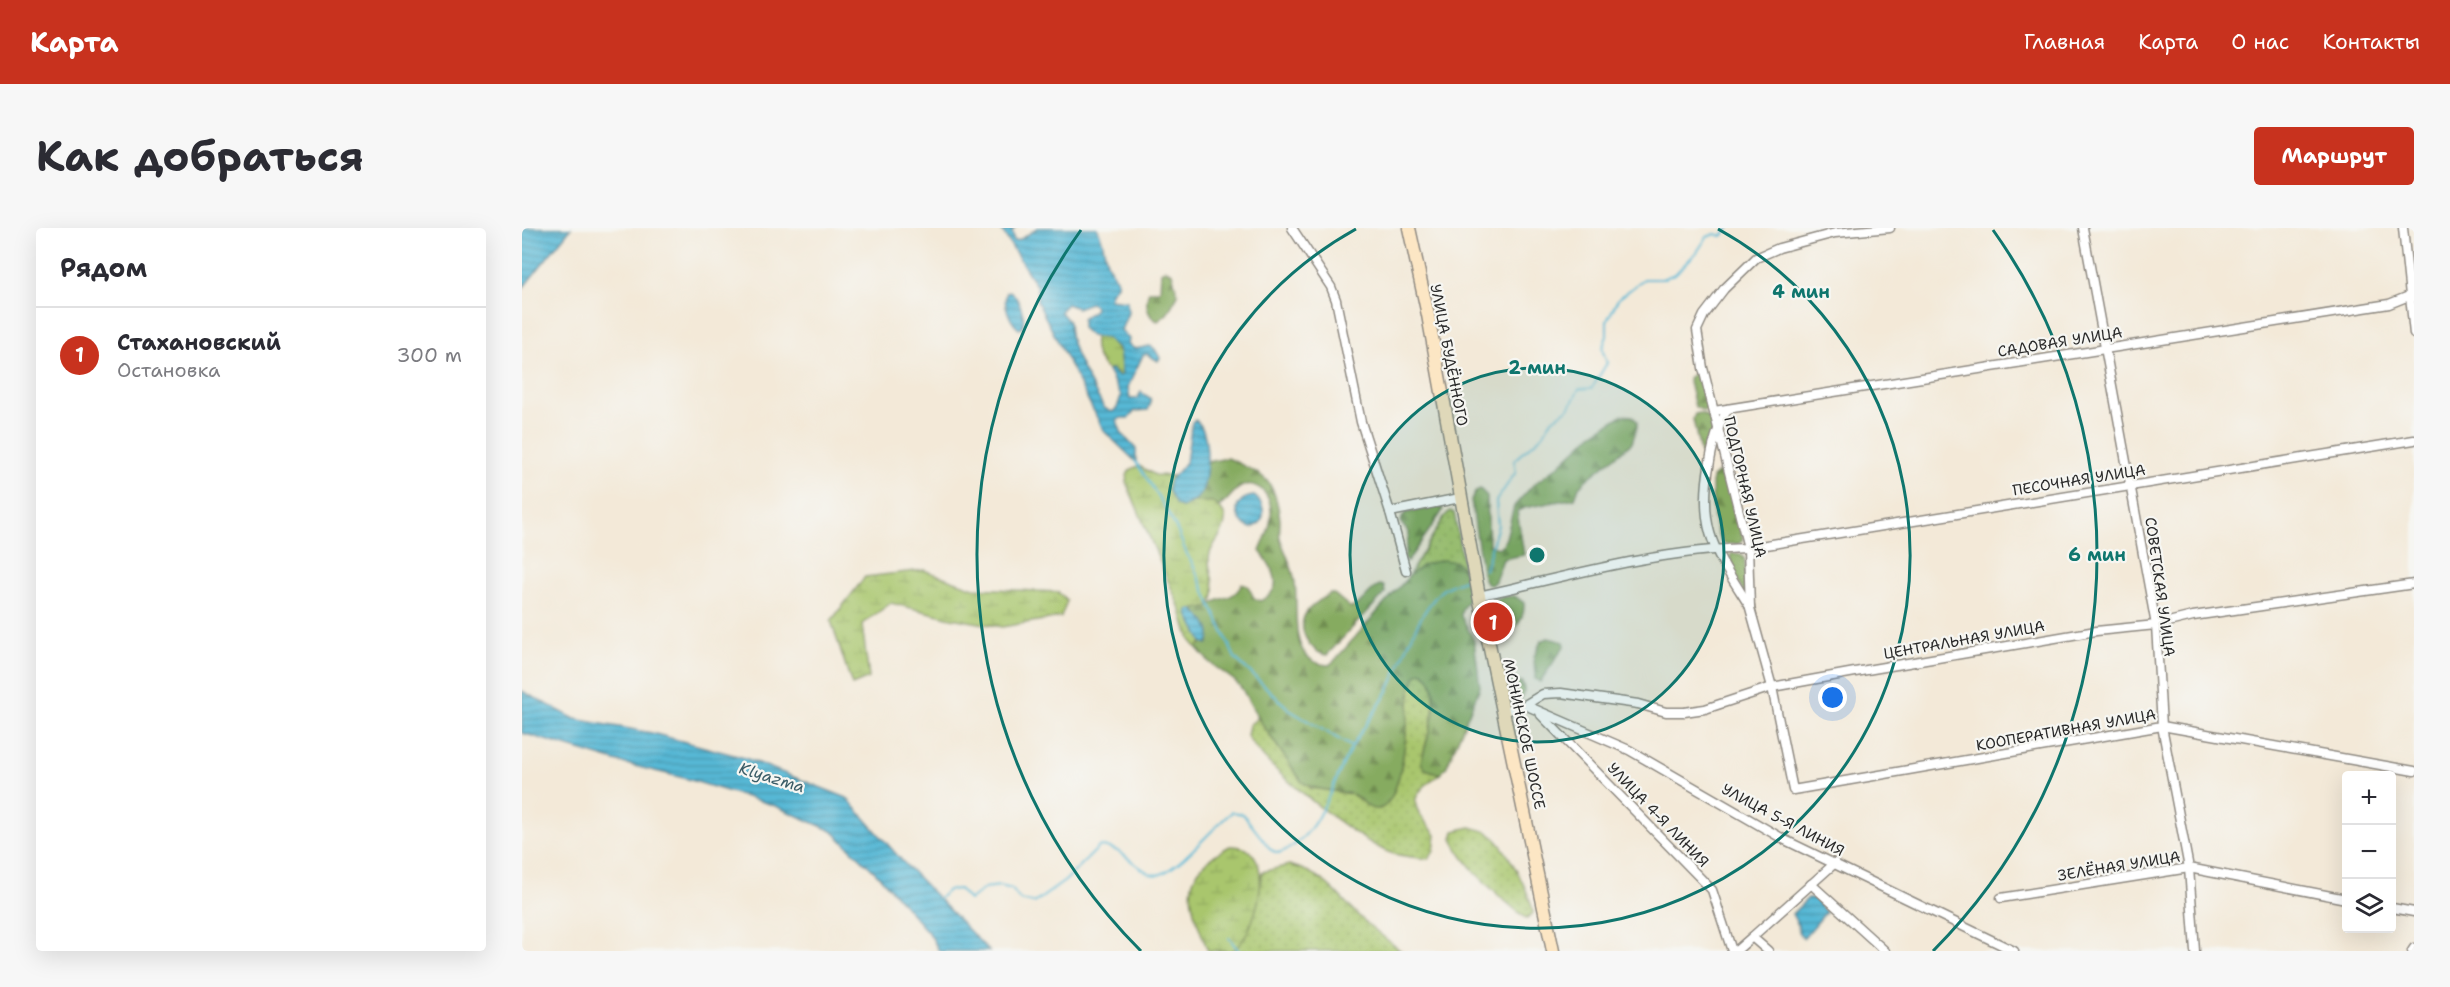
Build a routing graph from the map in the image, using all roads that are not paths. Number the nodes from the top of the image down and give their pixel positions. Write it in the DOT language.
graph roads {
  1 [pos="1292,228"];
  2 [pos="1409,228"];
  3 [pos="1890,228"];
  4 [pos="2083,228"];
  5 [pos="2403,228"];
  6 [pos="2411,295"];
  7 [pos="2414,334"];
  8 [pos="2105,348"];
  9 [pos="1728,409"];
  10 [pos="1714,411"];
  11 [pos="1719,427"];
  12 [pos="2414,440"];
  13 [pos="2131,485"];
  14 [pos="1459,492"];
  15 [pos="1390,512"];
  16 [pos="1748,548"];
  17 [pos="1715,549"];
  18 [pos="1406,571"];
  19 [pos="2414,584"];
  20 [pos="1479,596"];
  21 [pos="1750,608"];
  22 [pos="2156,625"];
  23 [pos="1772,687"];
  24 [pos="1525,705"];
  25 [pos="1504,711"];
  26 [pos="1539,713"];
  27 [pos="2162,726"];
  28 [pos="2414,771"];
  29 [pos="1793,790"];
  30 [pos="1835,863"];
  31 [pos="2189,868"];
  32 [pos="1811,885"];
  33 [pos="2001,898"];
  34 [pos="2342,898"];
  35 [pos="2396,909"];
  36 [pos="2414,912"];
  37 [pos="1752,937"];
  38 [pos="1553,951"];
  39 [pos="1734,951"];
  40 [pos="1768,951"];
  41 [pos="1885,951"];
  42 [pos="2014,951"];
  43 [pos="2195,951"];
  1 -- 15 [label="street"];
  2 -- 14 [label="main road, УЛИЦА БУДЁННОГО"];
  3 -- 10 [label="street, ПОДГОРНАЯ УЛИЦА"];
  4 -- 8 [label="street, СОВЕТСКАЯ УЛИЦА"];
  5 -- 6 [label="street"];
  6 -- 7 [label="street"];
  6 -- 8 [label="street, САДОВАЯ УЛИЦА"];
  8 -- 9 [label="street, САДОВАЯ УЛИЦА"];
  8 -- 13 [label="street, СОВЕТСКАЯ УЛИЦА"];
  9 -- 10 [label="street, САДОВАЯ УЛИЦА"];
  9 -- 11 [label="street"];
  10 -- 11 [label="street, ПОДГОРНАЯ УЛИЦА"];
  11 -- 16 [label="street, ПОДГОРНАЯ УЛИЦА"];
  11 -- 17 [label="street"];
  12 -- 13 [label="street, ПЕСОЧНАЯ УЛИЦА"];
  13 -- 16 [label="street, ПЕСОЧНАЯ УЛИЦА"];
  13 -- 22 [label="street, СОВЕТСКАЯ УЛИЦА"];
  14 -- 15 [label="street"];
  14 -- 20 [label="main road, МОНИНСКОЕ ШОССЕ"];
  15 -- 18 [label="street"];
  16 -- 17 [label="street, ПЕСОЧНАЯ УЛИЦА"];
  16 -- 21 [label="street, ПОДГОРНАЯ УЛИЦА"];
  17 -- 20 [label="street"];
  17 -- 21 [label="street"];
  19 -- 22 [label="street, ЦЕНТРАЛЬНАЯ УЛИЦА"];
  20 -- 25 [label="main road, МОНИНСКОЕ ШОССЕ"];
  21 -- 23 [label="street, ПОДГОРНАЯ УЛИЦА"];
  22 -- 23 [label="street, ЦЕНТРАЛЬНАЯ УЛИЦА"];
  22 -- 27 [label="street, СОВЕТСКАЯ УЛИЦА"];
  23 -- 24 [label="street, ЦЕНТРАЛЬНАЯ УЛИЦА"];
  23 -- 29 [label="street, ПОДГОРНАЯ УЛИЦА"];
  24 -- 25 [label="street, ЦЕНТРАЛЬНАЯ УЛИЦА"];
  24 -- 26 [label="street"];
  25 -- 38 [label="main road, МОНИНСКОЕ ШОССЕ"];
  26 -- 30 [label="street, УЛИЦА 5-Я ЛИНИЯ"];
  26 -- 39 [label="street, УЛИЦА 4-Я ЛИНИЯ"];
  27 -- 28 [label="street, КООПЕРАТИВНАЯ УЛИЦА"];
  27 -- 29 [label="street, КООПЕРАТИВНАЯ УЛИЦА"];
  27 -- 31 [label="street, СОВЕТСКАЯ УЛИЦА"];
  30 -- 32 [label="street, УЛИЦА 4-Я ЛИНИЯ"];
  30 -- 42 [label="street, УЛИЦА 5-Я ЛИНИЯ"];
  31 -- 33 [label="street, ЗЕЛЁНАЯ УЛИЦА"];
  31 -- 34 [label="street, ЗЕЛЁНАЯ УЛИЦА"];
  31 -- 43 [label="street, СОВЕТСКАЯ УЛИЦА"];
  32 -- 37 [label="street, УЛИЦА 4-Я ЛИНИЯ"];
  32 -- 41 [label="street"];
  35 -- 36 [label="street"];
  37 -- 39 [label="street, УЛИЦА 4-Я ЛИНИЯ"];
  37 -- 40 [label="street"];
}
